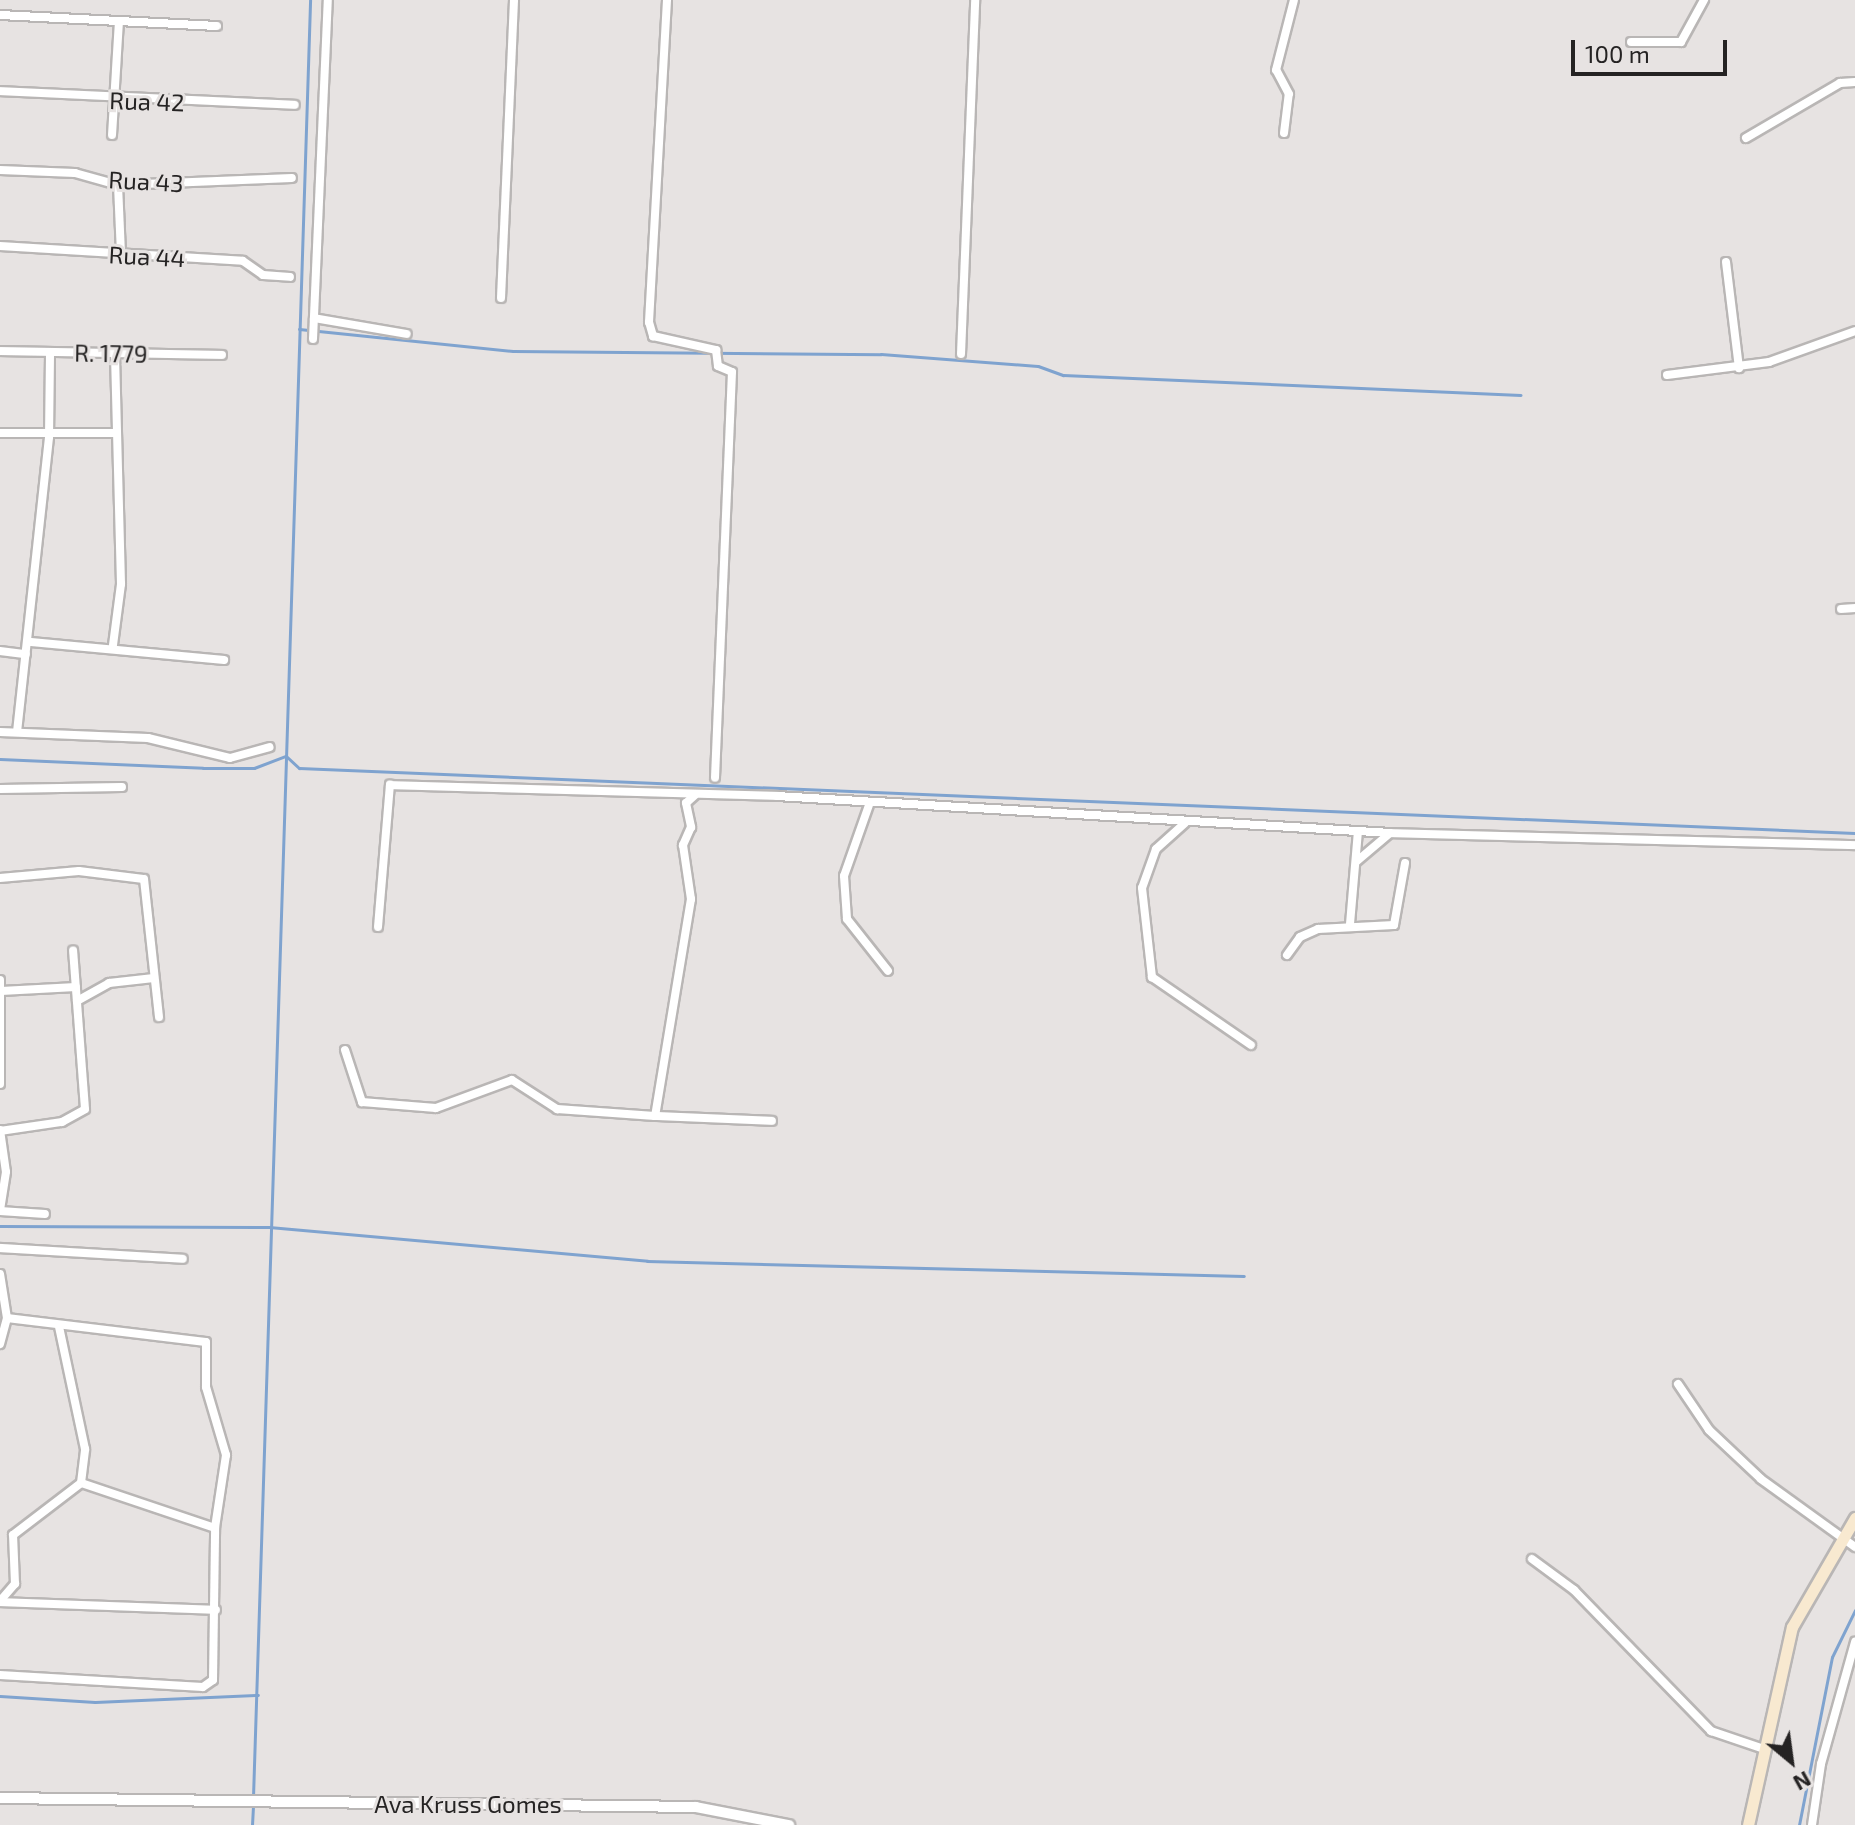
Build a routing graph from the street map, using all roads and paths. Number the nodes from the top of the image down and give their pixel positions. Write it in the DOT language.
graph roads {
  1 [pos="328,0"];
  2 [pos="514,0"];
  3 [pos="667,0"];
  4 [pos="975,0"];
  5 [pos="1294,0"];
  6 [pos="1704,0"];
  7 [pos="0,15"];
  8 [pos="119,21"];
  9 [pos="217,26"];
  10 [pos="1631,42"];
  11 [pos="1855,82"];
  12 [pos="0,91"];
  13 [pos="115,101"];
  14 [pos="295,105"];
  15 [pos="1284,133"];
  16 [pos="112,135"];
  17 [pos="1746,138"];
  18 [pos="0,170"];
  19 [pos="292,178"];
  20 [pos="118,185"];
  21 [pos="0,246"];
  22 [pos="121,255"];
  23 [pos="1726,262"];
  24 [pos="290,277"];
  25 [pos="501,298"];
  26 [pos="314,322"];
  27 [pos="1855,331"];
  28 [pos="407,334"];
  29 [pos="313,339"];
  30 [pos="0,351"];
  31 [pos="50,353"];
  32 [pos="115,354"];
  33 [pos="961,354"];
  34 [pos="222,355"];
  35 [pos="1739,368"];
  36 [pos="1667,375"];
  37 [pos="0,433"];
  38 [pos="117,433"];
  39 [pos="49,437"];
  40 [pos="1855,608"];
  41 [pos="1841,609"];
  42 [pos="31,642"];
  43 [pos="113,645"];
  44 [pos="0,651"];
  45 [pos="26,654"];
  46 [pos="224,660"];
  47 [pos="17,732"];
  48 [pos="1,735"];
  49 [pos="270,747"];
  50 [pos="715,778"];
  51 [pos="122,787"];
  52 [pos="0,789"];
  53 [pos="695,795"];
  54 [pos="869,805"];
  55 [pos="1185,823"];
  56 [pos="1358,831"];
  57 [pos="1390,833"];
  58 [pos="1855,845"];
  59 [pos="1356,862"];
  60 [pos="1405,863"];
  61 [pos="0,878"];
  62 [pos="1350,924"];
  63 [pos="378,927"];
  64 [pos="73,950"];
  65 [pos="1287,955"];
  66 [pos="888,971"];
  67 [pos="154,978"];
  68 [pos="0,980"];
  69 [pos="76,987"];
  70 [pos="1,991"];
  71 [pos="77,1001"];
  72 [pos="159,1017"];
  73 [pos="1251,1045"];
  74 [pos="345,1050"];
  75 [pos="0,1084"];
  76 [pos="655,1116"];
  77 [pos="772,1121"];
  78 [pos="0,1130"];
  79 [pos="0,1211"];
  80 [pos="45,1214"];
  81 [pos="0,1248"];
  82 [pos="183,1259"];
  83 [pos="0,1274"];
  84 [pos="7,1318"];
  85 [pos="59,1327"];
  86 [pos="0,1344"];
  87 [pos="1678,1384"];
  88 [pos="81,1483"];
  89 [pos="1855,1518"];
  90 [pos="215,1528"];
  91 [pos="1843,1538"];
  92 [pos="1855,1547"];
  93 [pos="1532,1559"];
  94 [pos="0,1602"];
  95 [pos="216,1610"];
  96 [pos="1855,1642"];
  97 [pos="0,1675"];
  98 [pos="1764,1749"];
  99 [pos="0,1798"];
  100 [pos="789,1825"];
  101 [pos="1748,1825"];
  102 [pos="1812,1825"];
  1 -- 26 [label="street"];
  2 -- 25 [label="street"];
  3 -- 50 [label="street"];
  4 -- 33 [label="street"];
  5 -- 15 [label="street"];
  6 -- 10 [label="street"];
  7 -- 8 [label="street"];
  8 -- 9 [label="street"];
  8 -- 13 [label="street"];
  11 -- 17 [label="street"];
  12 -- 13 [label="street, Rua 42"];
  13 -- 14 [label="street, Rua 42"];
  13 -- 16 [label="street"];
  18 -- 20 [label="street, Rua 43"];
  19 -- 20 [label="street, Rua 43"];
  20 -- 22 [label="street"];
  21 -- 22 [label="street, Rua 44"];
  22 -- 24 [label="street, Rua 44"];
  23 -- 35 [label="street"];
  26 -- 28 [label="street"];
  26 -- 29 [label="street"];
  27 -- 35 [label="street"];
  30 -- 31 [label="street, R. 1779"];
  31 -- 32 [label="street, R. 1779"];
  31 -- 39 [label="street"];
  32 -- 34 [label="street, R. 1779"];
  32 -- 38 [label="street"];
  35 -- 36 [label="street"];
  37 -- 39 [label="street"];
  38 -- 39 [label="street"];
  38 -- 43 [label="street"];
  39 -- 42 [label="street"];
  40 -- 41 [label="street"];
  42 -- 43 [label="street"];
  42 -- 45 [label="street"];
  43 -- 46 [label="street"];
  44 -- 45 [label="street"];
  45 -- 47 [label="street"];
  47 -- 48 [label="street"];
  47 -- 49 [label="street"];
  51 -- 52 [label="street"];
  53 -- 54 [label="street"];
  53 -- 63 [label="street"];
  53 -- 76 [label="street"];
  54 -- 55 [label="street"];
  54 -- 66 [label="street"];
  55 -- 56 [label="street"];
  55 -- 73 [label="street"];
  56 -- 57 [label="street"];
  56 -- 59 [label="street"];
  57 -- 58 [label="street"];
  57 -- 59 [label="street"];
  59 -- 62 [label="street"];
  60 -- 62 [label="street"];
  61 -- 67 [label="street"];
  62 -- 65 [label="street"];
  64 -- 69 [label="street"];
  67 -- 71 [label="street"];
  67 -- 72 [label="street"];
  68 -- 70 [label="street"];
  69 -- 70 [label="street"];
  69 -- 71 [label="street"];
  70 -- 75 [label="street"];
  71 -- 78 [label="street"];
  74 -- 76 [label="street"];
  76 -- 77 [label="street"];
  78 -- 79 [label="street"];
  79 -- 80 [label="street"];
  81 -- 82 [label="street"];
  83 -- 84 [label="street"];
  84 -- 85 [label="street"];
  84 -- 86 [label="street"];
  85 -- 88 [label="street"];
  85 -- 90 [label="street"];
  87 -- 91 [label="street"];
  88 -- 90 [label="street"];
  88 -- 94 [label="street"];
  89 -- 91 [label="main road"];
  90 -- 95 [label="street"];
  91 -- 92 [label="street"];
  91 -- 98 [label="main road"];
  93 -- 98 [label="street"];
  94 -- 95 [label="street"];
  95 -- 97 [label="street"];
  96 -- 102 [label="street"];
  98 -- 101 [label="main road"];
  99 -- 100 [label="street, Ava Kruss Gomes"];
}
